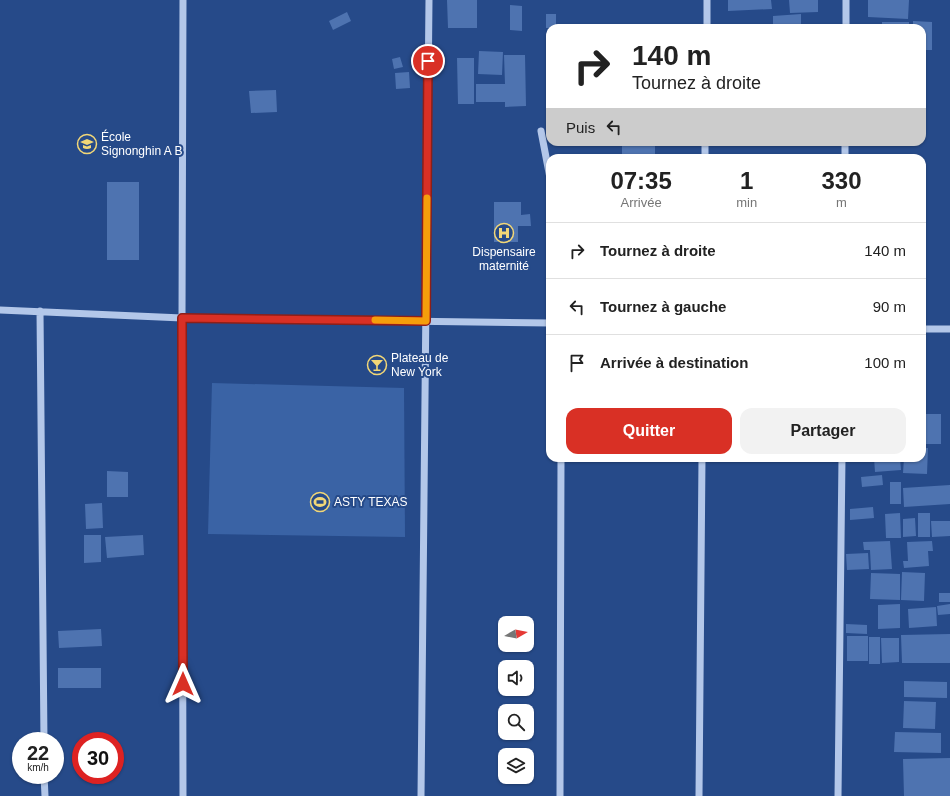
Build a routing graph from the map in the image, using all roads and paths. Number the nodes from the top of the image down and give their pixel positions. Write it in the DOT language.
graph roads {
  1 [pos="183,0"];
  2 [pos="429,0"];
  3 [pos="707,0"];
  4 [pos="846,0"];
  5 [pos="706,24"];
  6 [pos="846,24"];
  7 [pos="541,132"];
  8 [pos="546,158"];
  9 [pos="0,310"];
  10 [pos="40,311"];
  11 [pos="182,318"];
  12 [pos="426,321"];
  13 [pos="546,323"];
  14 [pos="926,329"];
  15 [pos="950,329"];
  16 [pos="561,462"];
  17 [pos="702,462"];
  18 [pos="842,462"];
  19 [pos="44,732"];
  20 [pos="44,784"];
  21 [pos="44,796"];
  22 [pos="183,796"];
  23 [pos="421,796"];
  24 [pos="560,796"];
  25 [pos="699,796"];
  26 [pos="838,796"];
  1 -- 11 [label="street"];
  2 -- 12 [label="street"];
  3 -- 5 [label="street"];
  4 -- 6 [label="street"];
  7 -- 8 [label="street"];
  9 -- 10 [label="street"];
  10 -- 11 [label="street"];
  10 -- 19 [label="street"];
  11 -- 12 [label="street"];
  11 -- 22 [label="street"];
  12 -- 13 [label="street"];
  12 -- 23 [label="street"];
  14 -- 15 [label="street"];
  16 -- 24 [label="street"];
  17 -- 25 [label="street"];
  18 -- 26 [label="street"];
  20 -- 21 [label="street"];
}
